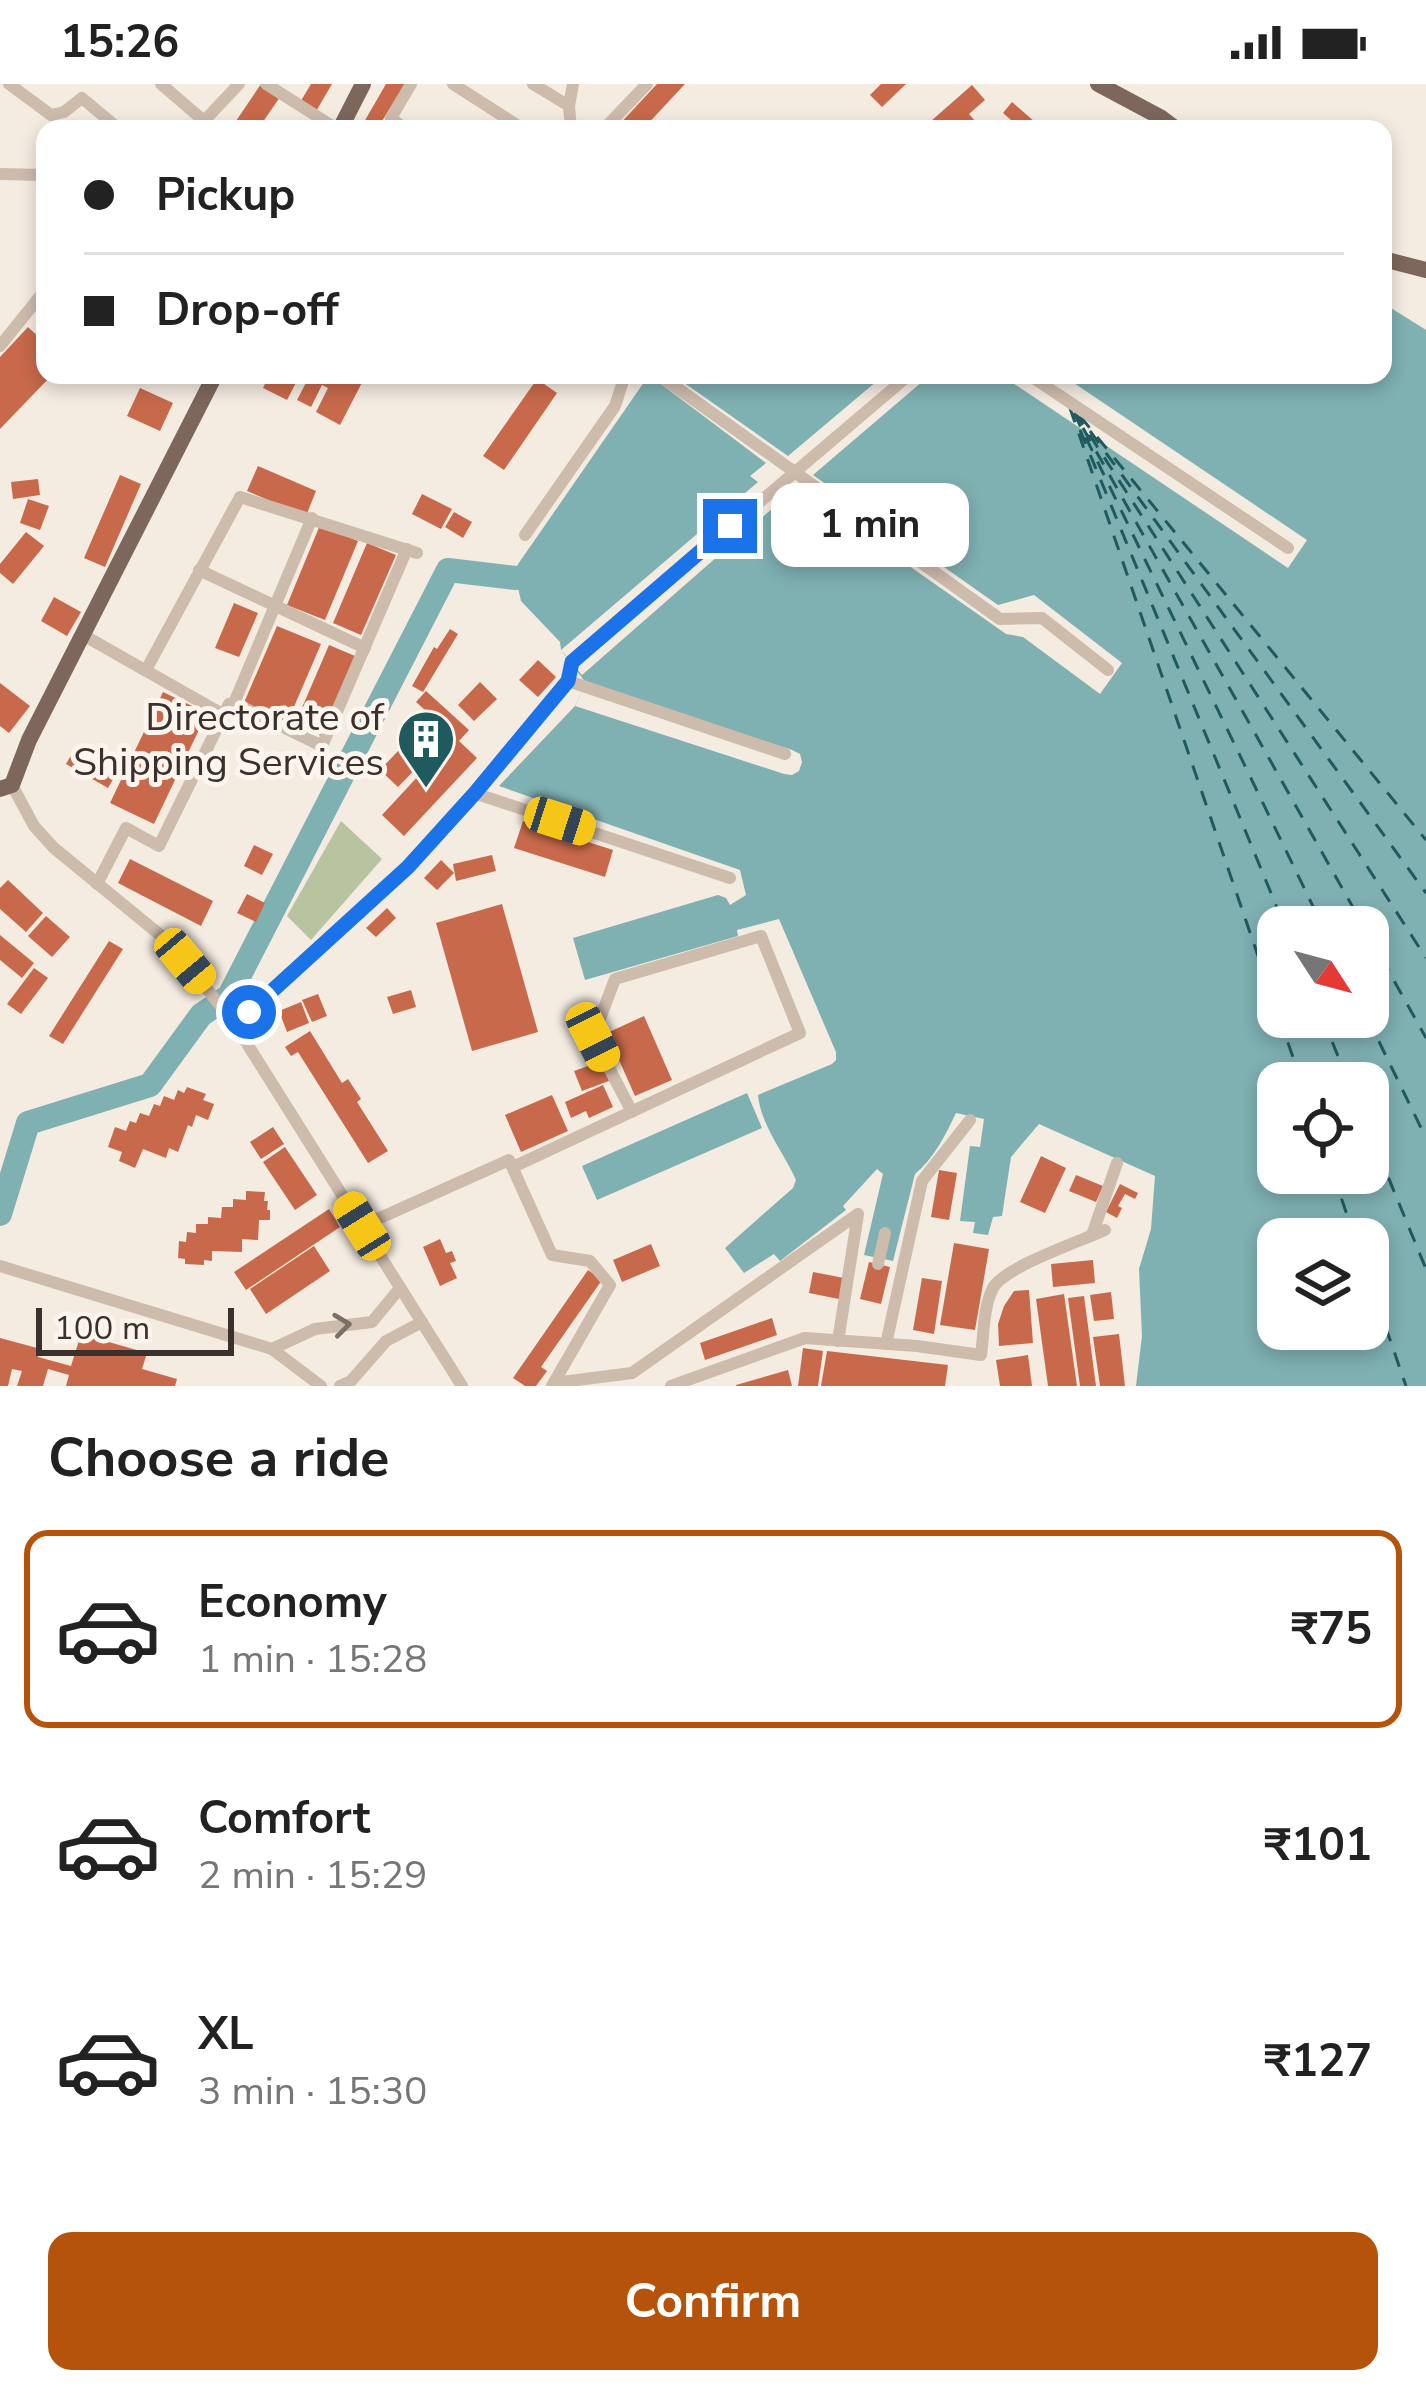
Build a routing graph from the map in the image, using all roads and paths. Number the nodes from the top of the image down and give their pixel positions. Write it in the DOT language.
graph roads {
  1 [pos="9,84"];
  2 [pos="160,84"];
  3 [pos="239,84"];
  4 [pos="266,84"];
  5 [pos="363,84"];
  6 [pos="411,84"];
  7 [pos="453,84"];
  8 [pos="533,84"];
  9 [pos="573,84"];
  10 [pos="647,84"];
  11 [pos="1097,84"];
  12 [pos="569,106"];
  13 [pos="108,120"];
  14 [pos="202,120"];
  15 [pos="206,120"];
  16 [pos="324,120"];
  17 [pos="343,120"];
  18 [pos="394,120"];
  19 [pos="506,120"];
  20 [pos="570,120"];
  21 [pos="613,120"];
  22 [pos="1164,120"];
  23 [pos="0,175"];
  24 [pos="36,175"];
  25 [pos="1392,262"];
  26 [pos="1426,271"];
  27 [pos="36,301"];
  28 [pos="0,346"];
  29 [pos="210,384"];
  30 [pos="623,384"];
  31 [pos="672,384"];
  32 [pos="898,384"];
  33 [pos="1042,384"];
  34 [pos="794,471"];
  35 [pos="312,518"];
  36 [pos="525,535"];
  37 [pos="1288,548"];
  38 [pos="199,570"];
  39 [pos="275,604"];
  40 [pos="83,635"];
  41 [pos="364,648"];
  42 [pos="146,670"];
  43 [pos="1108,670"];
  44 [pos="568,681"];
  45 [pos="233,703"];
  46 [pos="224,715"];
  47 [pos="784,754"];
  48 [pos="6,787"];
  49 [pos="475,793"];
  50 [pos="730,878"];
  51 [pos="97,884"];
  52 [pos="231,1018"];
  53 [pos="632,1112"];
  54 [pos="970,1120"];
  55 [pos="1118,1163"];
  56 [pos="513,1167"];
  57 [pos="362,1226"];
  58 [pos="885,1233"];
  59 [pos="878,1264"];
  60 [pos="0,1266"];
  61 [pos="400,1288"];
  62 [pos="422,1322"];
  63 [pos="838,1341"];
  64 [pos="886,1344"];
  65 [pos="272,1349"];
  66 [pos="553,1384"];
  67 [pos="321,1386"];
  68 [pos="340,1386"];
  69 [pos="462,1386"];
  70 [pos="670,1386"];
  1 -- 13 [label="street"];
  2 -- 14 [label="street"];
  3 -- 15 [label="street"];
  4 -- 16 [label="street"];
  5 -- 17 [label="main road"];
  6 -- 18 [label="street"];
  7 -- 19 [label="street"];
  8 -- 12 [label="street"];
  9 -- 12 [label="street"];
  10 -- 21 [label="street"];
  11 -- 22 [label="main road"];
  12 -- 20 [label="street"];
  23 -- 24 [label="street"];
  25 -- 26 [label="main road"];
  27 -- 28 [label="street"];
  29 -- 40 [label="main road"];
  30 -- 36 [label="street"];
  31 -- 34 [label="street"];
  32 -- 34 [label="street"];
  33 -- 37 [label="street"];
  34 -- 43 [label="street"];
  34 -- 44 [label="street"];
  35 -- 38 [label="street"];
  35 -- 39 [label="street"];
  35 -- 41 [label="street"];
  38 -- 39 [label="street"];
  38 -- 42 [label="street"];
  39 -- 41 [label="street"];
  39 -- 45 [label="street"];
  40 -- 42 [label="street"];
  40 -- 48 [label="main road"];
  41 -- 45 [label="street"];
  42 -- 46 [label="street"];
  44 -- 47 [label="street"];
  44 -- 49 [label="street"];
  45 -- 46 [label="street"];
  46 -- 51 [label="street"];
  48 -- 51 [label="street"];
  49 -- 50 [label="street"];
  49 -- 52 [label="street"];
  51 -- 52 [label="street"];
  52 -- 57 [label="street"];
  53 -- 53 [label="street"];
  53 -- 56 [label="street"];
  54 -- 64 [label="street"];
  55 -- 64 [label="street"];
  56 -- 57 [label="street"];
  56 -- 66 [label="street"];
  57 -- 61 [label="street"];
  58 -- 59 [label="street"];
  60 -- 65 [label="street"];
  61 -- 62 [label="street"];
  65 -- 61 [label="street, one-way"];
  62 -- 68 [label="street"];
  62 -- 69 [label="street"];
  63 -- 64 [label="street"];
  63 -- 66 [label="street"];
  63 -- 70 [label="street"];
  65 -- 67 [label="street"];
}
